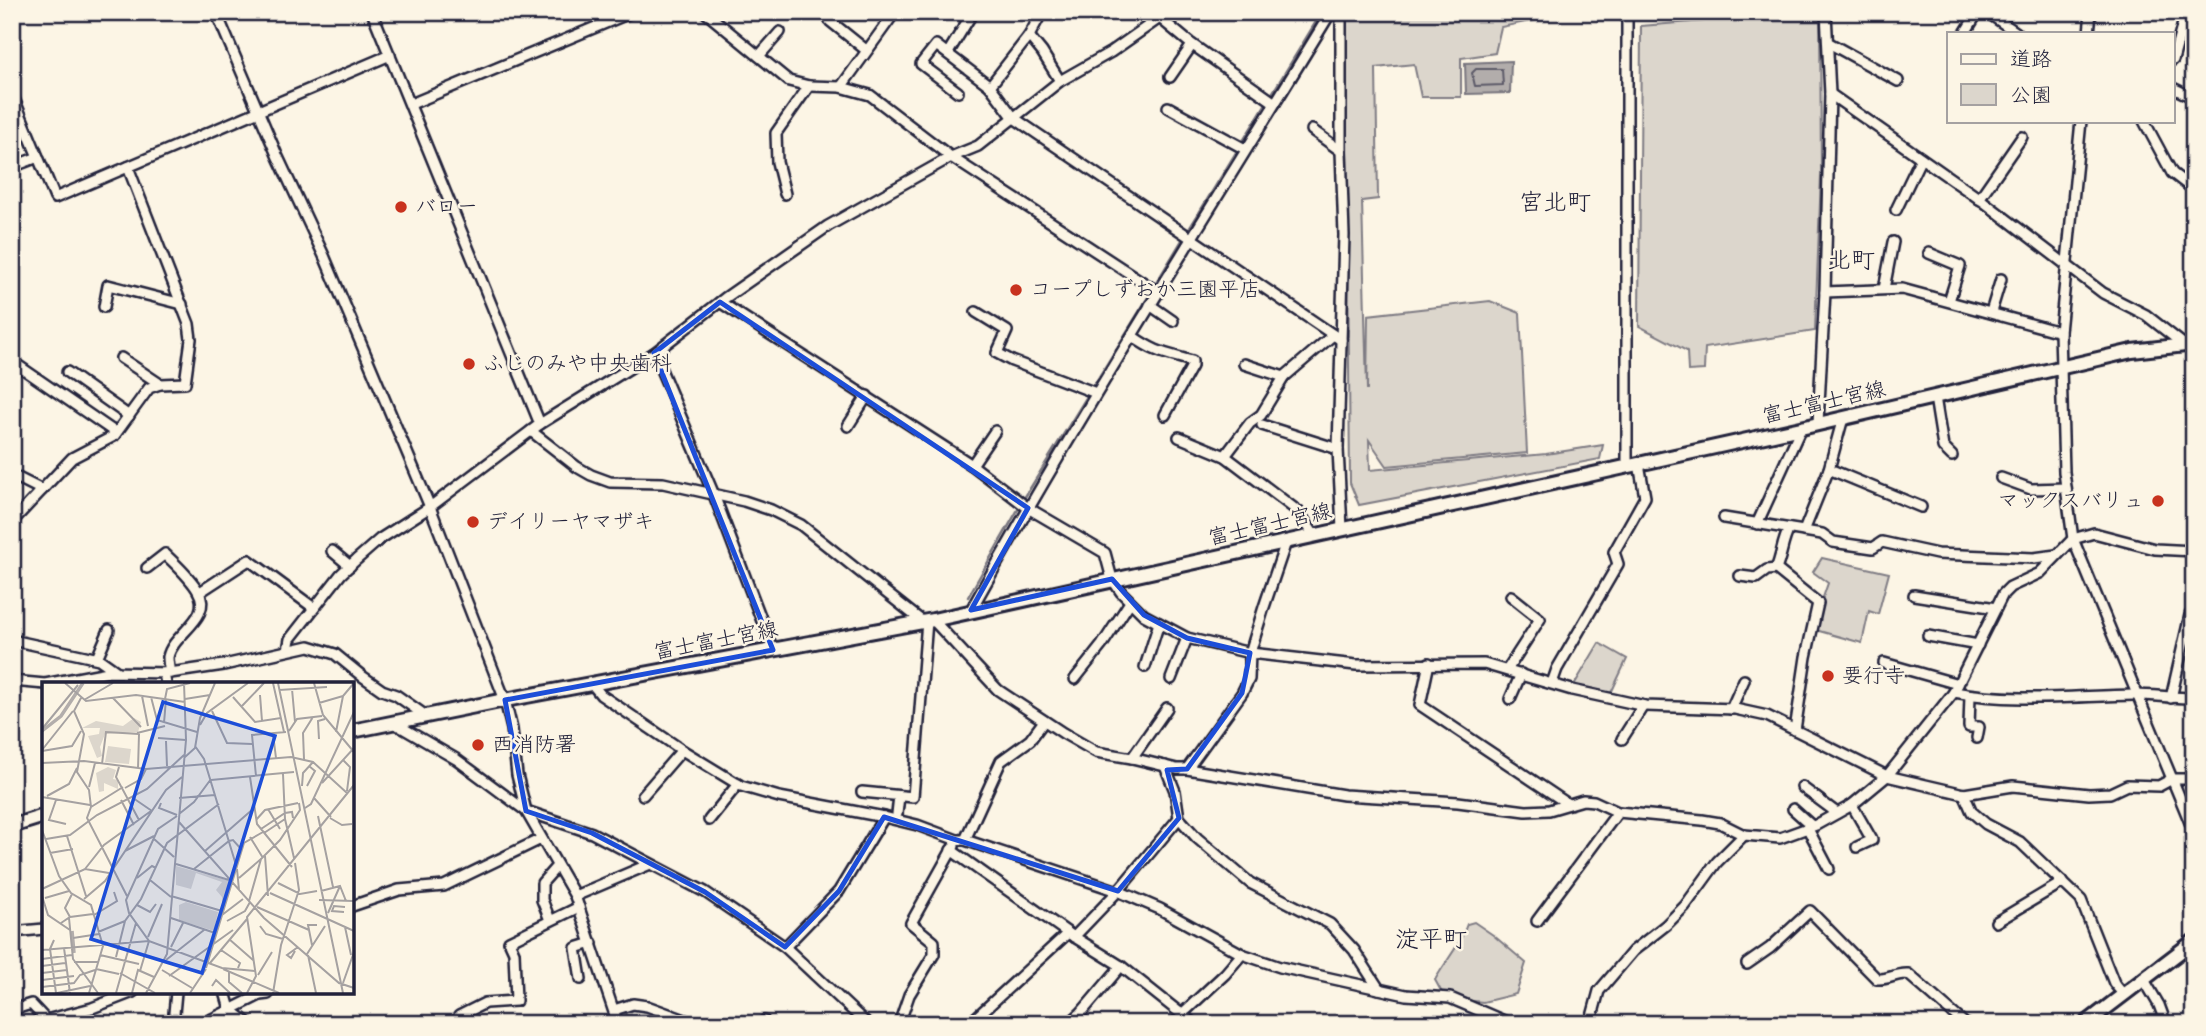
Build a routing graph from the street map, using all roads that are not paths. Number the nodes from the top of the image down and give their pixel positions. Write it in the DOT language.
graph roads {
  1 [pos="216,12"];
  2 [pos="372,12"];
  3 [pos="632,12"];
  4 [pos="705,12"];
  5 [pos="895,12"];
  6 [pos="973,12"];
  7 [pos="1042,12"];
  8 [pos="1331,12"];
  9 [pos="1341,12"];
  10 [pos="1627,12"];
  11 [pos="1826,12"];
  12 [pos="1978,12"];
  13 [pos="1987,12"];
  14 [pos="2091,12"];
  15 [pos="2186,12"];
  16 [pos="1164,15"];
  17 [pos="830,22"];
  18 [pos="780,32"];
  19 [pos="1966,32"];
  20 [pos="2016,32"];
  21 [pos="2089,32"];
  22 [pos="1028,36"];
  23 [pos="1829,43"];
  24 [pos="1192,45"];
  25 [pos="866,50"];
  26 [pos="948,52"];
  27 [pos="390,54"];
  28 [pos="759,56"];
  29 [pos="2174,56"];
  30 [pos="1170,77"];
  31 [pos="1060,82"];
  32 [pos="1898,82"];
  33 [pos="809,86"];
  34 [pos="990,86"];
  35 [pos="841,87"];
  36 [pos="2174,88"];
  37 [pos="958,92"];
  38 [pos="12,94"];
  39 [pos="1830,94"];
  40 [pos="2194,98"];
  41 [pos="1271,101"];
  42 [pos="411,104"];
  43 [pos="1168,107"];
  44 [pos="259,112"];
  45 [pos="1014,118"];
  46 [pos="2081,122"];
  47 [pos="2145,122"];
  48 [pos="1312,130"];
  49 [pos="2022,137"];
  50 [pos="1242,147"];
  51 [pos="1341,151"];
  52 [pos="951,157"];
  53 [pos="38,158"];
  54 [pos="1921,158"];
  55 [pos="12,167"];
  56 [pos="128,167"];
  57 [pos="2194,190"];
  58 [pos="785,194"];
  59 [pos="1979,199"];
  60 [pos="1896,210"];
  61 [pos="1187,237"];
  62 [pos="1893,242"];
  63 [pos="1929,253"];
  64 [pos="2067,267"];
  65 [pos="2001,279"];
  66 [pos="1884,289"];
  67 [pos="1155,290"];
  68 [pos="1825,292"];
  69 [pos="1949,301"];
  70 [pos="720,302"];
  71 [pos="182,304"];
  72 [pos="1150,305"];
  73 [pos="104,307"];
  74 [pos="1991,312"];
  75 [pos="976,313"];
  76 [pos="1173,321"];
  77 [pos="2060,332"];
  78 [pos="1132,336"];
  79 [pos="1337,337"];
  80 [pos="2188,344"];
  81 [pos="654,352"];
  82 [pos="121,358"];
  83 [pos="16,363"];
  84 [pos="1244,364"];
  85 [pos="2061,369"];
  86 [pos="67,372"];
  87 [pos="1284,377"];
  88 [pos="160,384"];
  89 [pos="1092,391"];
  90 [pos="867,396"];
  91 [pos="1935,397"];
  92 [pos="1165,415"];
  93 [pos="129,416"];
  94 [pos="1843,418"];
  95 [pos="1818,423"];
  96 [pos="540,424"];
  97 [pos="1262,425"];
  98 [pos="848,426"];
  99 [pos="1801,428"];
  100 [pos="531,431"];
  101 [pos="995,431"];
  102 [pos="116,433"];
  103 [pos="1180,438"];
  104 [pos="1338,449"];
  105 [pos="1226,456"];
  106 [pos="1952,456"];
  107 [pos="972,465"];
  108 [pos="1633,465"];
  109 [pos="1829,468"];
  110 [pos="12,475"];
  111 [pos="2001,478"];
  112 [pos="2067,488"];
  113 [pos="42,490"];
  114 [pos="714,495"];
  115 [pos="1023,505"];
  116 [pos="430,507"];
  117 [pos="1920,507"];
  118 [pos="1724,518"];
  119 [pos="14,519"];
  120 [pos="1757,524"];
  121 [pos="1342,529"];
  122 [pos="1789,529"];
  123 [pos="1804,531"];
  124 [pos="1314,535"];
  125 [pos="2073,539"];
  126 [pos="1286,542"];
  127 [pos="332,551"];
  128 [pos="2194,551"];
  129 [pos="2056,555"];
  130 [pos="350,566"];
  131 [pos="147,568"];
  132 [pos="1776,569"];
  133 [pos="1740,576"];
  134 [pos="1112,579"];
  135 [pos="200,592"];
  136 [pos="1914,595"];
  137 [pos="1511,596"];
  138 [pos="1130,602"];
  139 [pos="314,608"];
  140 [pos="1996,608"];
  141 [pos="971,610"];
  142 [pos="2194,615"];
  143 [pos="928,621"];
  144 [pos="1159,623"];
  145 [pos="109,630"];
  146 [pos="1928,636"];
  147 [pos="1186,638"];
  148 [pos="12,640"];
  149 [pos="1978,645"];
  150 [pos="288,649"];
  151 [pos="773,650"];
  152 [pos="1250,653"];
  153 [pos="97,658"];
  154 [pos="1429,663"];
  155 [pos="1884,663"];
  156 [pos="1145,667"];
  157 [pos="1507,670"];
  158 [pos="116,671"];
  159 [pos="167,673"];
  160 [pos="1521,674"];
  161 [pos="1075,679"];
  162 [pos="1171,679"];
  163 [pos="1744,680"];
  164 [pos="12,681"];
  165 [pos="56,682"];
  166 [pos="166,682"];
  167 [pos="1552,683"];
  168 [pos="42,684"];
  169 [pos="592,684"];
  170 [pos="1956,688"];
  171 [pos="1970,695"];
  172 [pos="2136,695"];
  173 [pos="2171,698"];
  174 [pos="2194,698"];
  175 [pos="1510,699"];
  176 [pos="505,700"];
  177 [pos="1643,706"];
  178 [pos="1167,708"];
  179 [pos="1731,709"];
  180 [pos="426,716"];
  181 [pos="1044,721"];
  182 [pos="394,723"];
  183 [pos="1795,730"];
  184 [pos="354,731"];
  185 [pos="1978,737"];
  186 [pos="1622,739"];
  187 [pos="682,750"];
  188 [pos="1132,758"];
  189 [pos="1165,766"];
  190 [pos="1187,769"];
  191 [pos="1887,776"];
  192 [pos="2172,779"];
  193 [pos="2194,779"];
  194 [pos="738,784"];
  195 [pos="1802,787"];
  196 [pos="862,792"];
  197 [pos="1964,794"];
  198 [pos="643,795"];
  199 [pos="899,796"];
  200 [pos="1568,804"];
  201 [pos="1852,805"];
  202 [pos="1793,809"];
  203 [pos="526,811"];
  204 [pos="1618,812"];
  205 [pos="1837,813"];
  206 [pos="897,814"];
  207 [pos="42,817"];
  208 [pos="884,817"];
  209 [pos="1179,818"];
  210 [pos="709,820"];
  211 [pos="12,826"];
  212 [pos="1809,827"];
  213 [pos="2194,832"];
  214 [pos="1744,835"];
  215 [pos="541,839"];
  216 [pos="961,840"];
  217 [pos="1857,847"];
  218 [pos="951,850"];
  219 [pos="650,864"];
  220 [pos="557,866"];
  221 [pos="1829,869"];
  222 [pos="2063,882"];
  223 [pos="1118,891"];
  224 [pos="575,896"];
  225 [pos="354,905"];
  226 [pos="579,907"];
  227 [pos="550,920"];
  228 [pos="1537,921"];
  229 [pos="1996,922"];
  230 [pos="42,929"];
  231 [pos="12,932"];
  232 [pos="1071,935"];
  233 [pos="2194,941"];
  234 [pos="592,943"];
  235 [pos="785,947"];
  236 [pos="1242,954"];
  237 [pos="1747,964"];
  238 [pos="1121,967"];
  239 [pos="2143,978"];
  240 [pos="581,979"];
  241 [pos="1379,989"];
  242 [pos="128,994"];
  243 [pos="176,994"];
  244 [pos="226,994"];
  245 [pos="2123,994"];
  246 [pos="268,995"];
  247 [pos="230,1009"];
  248 [pos="12,1010"];
  249 [pos="614,1010"];
  250 [pos="1183,1013"];
  251 [pos="459,1016"];
  252 [pos="173,1024"];
  253 [pos="202,1024"];
  254 [pos="249,1024"];
  255 [pos="618,1024"];
  256 [pos="696,1024"];
  257 [pos="867,1024"];
  258 [pos="899,1024"];
  259 [pos="969,1024"];
  260 [pos="1069,1024"];
  261 [pos="1194,1024"];
  262 [pos="1511,1024"];
  263 [pos="1590,1024"];
  264 [pos="1965,1024"];
  265 [pos="2085,1024"];
  266 [pos="2166,1024"];
  1 -- 44 [label="street"];
  2 -- 27 [label="street"];
  3 -- 42 [label="street"];
  4 -- 28 [label="street"];
  5 -- 25 [label="street"];
  6 -- 26 [label="street"];
  7 -- 22 [label="street"];
  8 -- 41 [label="street"];
  9 -- 51 [label="street"];
  10 -- 108 [label="street"];
  11 -- 23 [label="street"];
  12 -- 19 [label="street"];
  13 -- 20 [label="street"];
  14 -- 21 [label="street"];
  15 -- 29 [label="street"];
  16 -- 24 [label="street"];
  16 -- 31 [label="street"];
  17 -- 25 [label="street"];
  18 -- 28 [label="street"];
  22 -- 31 [label="street"];
  22 -- 34 [label="street"];
  23 -- 32 [label="street"];
  23 -- 39 [label="street"];
  24 -- 30 [label="street"];
  24 -- 41 [label="street"];
  25 -- 35 [label="street"];
  26 -- 34 [label="street"];
  26 -- 37 [label="street"];
  27 -- 42 [label="street"];
  27 -- 44 [label="street"];
  28 -- 33 [label="street"];
  31 -- 45 [label="street"];
  33 -- 35 [label="street"];
  33 -- 58 [label="street"];
  34 -- 45 [label="street"];
  35 -- 52 [label="street"];
  36 -- 40 [label="street"];
  38 -- 53 [label="street"];
  39 -- 54 [label="street"];
  39 -- 68 [label="street"];
  41 -- 50 [label="street"];
  42 -- 96 [label="street"];
  43 -- 50 [label="street"];
  44 -- 56 [label="street"];
  44 -- 116 [label="street"];
  45 -- 52 [label="street"];
  45 -- 61 [label="street"];
  46 -- 64 [label="street"];
  47 -- 57 [label="street"];
  48 -- 51 [label="street"];
  49 -- 59 [label="street"];
  50 -- 61 [label="street"];
  51 -- 79 [label="street"];
  52 -- 67 [label="street"];
  52 -- 70 [label="street"];
  53 -- 55 [label="street"];
  53 -- 56 [label="street"];
  54 -- 59 [label="street"];
  54 -- 60 [label="street"];
  56 -- 71 [label="street"];
  59 -- 64 [label="street"];
  61 -- 67 [label="street"];
  61 -- 79 [label="street"];
  62 -- 66 [label="street"];
  63 -- 69 [label="street"];
  64 -- 77 [label="street"];
  64 -- 80 [label="street"];
  65 -- 74 [label="street"];
  66 -- 68 [label="street"];
  66 -- 69 [label="street"];
  67 -- 72 [label="street"];
  68 -- 95 [label="street"];
  69 -- 74 [label="street"];
  70 -- 81 [label="street"];
  70 -- 90 [label="street"];
  71 -- 73 [label="street"];
  71 -- 88 [label="street"];
  72 -- 76 [label="street"];
  72 -- 78 [label="street"];
  74 -- 77 [label="street"];
  75 -- 89 [label="street"];
  77 -- 85 [label="street"];
  78 -- 89 [label="street"];
  78 -- 92 [label="street"];
  79 -- 87 [label="street"];
  79 -- 104 [label="street"];
  80 -- 85 [label="main road, 富士富士宮線"];
  81 -- 96 [label="street"];
  81 -- 114 [label="street"];
  82 -- 88 [label="street"];
  83 -- 102 [label="street"];
  84 -- 87 [label="street"];
  85 -- 91 [label="main road, 富士富士宮線"];
  85 -- 112 [label="street"];
  86 -- 93 [label="street"];
  87 -- 105 [label="street"];
  88 -- 93 [label="street"];
  89 -- 115 [label="street"];
  90 -- 98 [label="street"];
  90 -- 107 [label="street"];
  91 -- 94 [label="main road, 富士富士宮線"];
  91 -- 106 [label="street"];
  93 -- 102 [label="street"];
  94 -- 95 [label="main road, 富士富士宮線"];
  94 -- 109 [label="street"];
  95 -- 99 [label="main road, 富士富士宮線"];
  96 -- 100 [label="street"];
  97 -- 104 [label="street"];
  99 -- 108 [label="main road, 富士富士宮線"];
  99 -- 120 [label="street"];
  100 -- 114 [label="street"];
  100 -- 116 [label="street"];
  101 -- 107 [label="street"];
  102 -- 113 [label="street"];
  103 -- 105 [label="street"];
  104 -- 121 [label="street"];
  105 -- 124 [label="street"];
  107 -- 115 [label="street"];
  108 -- 121 [label="main road, 富士富士宮線"];
  108 -- 167 [label="street"];
  109 -- 117 [label="street"];
  109 -- 123 [label="street"];
  110 -- 113 [label="street"];
  111 -- 112 [label="street"];
  112 -- 125 [label="street"];
  113 -- 119 [label="street"];
  114 -- 143 [label="street"];
  114 -- 151 [label="street"];
  115 -- 134 [label="street"];
  115 -- 141 [label="street"];
  116 -- 130 [label="street"];
  116 -- 176 [label="street"];
  118 -- 120 [label="street"];
  120 -- 122 [label="street"];
  121 -- 124 [label="main road, 富士富士宮線"];
  122 -- 123 [label="street"];
  122 -- 132 [label="street"];
  123 -- 129 [label="street"];
  124 -- 126 [label="main road, 富士富士宮線"];
  125 -- 128 [label="street"];
  125 -- 129 [label="street"];
  125 -- 172 [label="street"];
  126 -- 134 [label="main road, 富士富士宮線"];
  126 -- 152 [label="street"];
  127 -- 130 [label="street"];
  129 -- 140 [label="street"];
  130 -- 139 [label="street"];
  131 -- 135 [label="street"];
  132 -- 133 [label="street"];
  132 -- 183 [label="street"];
  134 -- 138 [label="street"];
  134 -- 141 [label="main road, 富士富士宮線"];
  135 -- 139 [label="street"];
  135 -- 159 [label="street"];
  136 -- 140 [label="street"];
  137 -- 157 [label="street"];
  138 -- 144 [label="street"];
  138 -- 161 [label="street"];
  139 -- 150 [label="street"];
  140 -- 149 [label="street"];
  141 -- 143 [label="main road, 富士富士宮線"];
  142 -- 173 [label="street"];
  143 -- 151 [label="main road, 富士富士宮線"];
  143 -- 181 [label="street"];
  143 -- 199 [label="street"];
  144 -- 147 [label="street"];
  144 -- 156 [label="street"];
  145 -- 153 [label="street"];
  146 -- 149 [label="street"];
  147 -- 152 [label="street"];
  147 -- 162 [label="street"];
  148 -- 153 [label="street"];
  149 -- 170 [label="street"];
  150 -- 159 [label="street"];
  150 -- 180 [label="street"];
  151 -- 169 [label="main road, 富士富士宮線"];
  152 -- 154 [label="street"];
  152 -- 190 [label="street"];
  153 -- 158 [label="street"];
  154 -- 157 [label="street"];
  154 -- 200 [label="street"];
  155 -- 170 [label="street"];
  157 -- 160 [label="street"];
  158 -- 159 [label="street"];
  158 -- 165 [label="street"];
  159 -- 166 [label="street"];
  160 -- 167 [label="street"];
  160 -- 175 [label="street"];
  163 -- 179 [label="street"];
  164 -- 168 [label="street"];
  167 -- 177 [label="street"];
  169 -- 176 [label="main road, 富士富士宮線"];
  169 -- 187 [label="street"];
  170 -- 171 [label="street"];
  170 -- 191 [label="street"];
  171 -- 172 [label="street"];
  171 -- 185 [label="street"];
  172 -- 173 [label="street"];
  172 -- 192 [label="street"];
  173 -- 174 [label="street"];
  176 -- 180 [label="main road, 富士富士宮線"];
  176 -- 203 [label="street"];
  177 -- 179 [label="street"];
  177 -- 186 [label="street"];
  178 -- 188 [label="street"];
  179 -- 183 [label="street"];
  180 -- 182 [label="main road, 富士富士宮線"];
  181 -- 188 [label="street"];
  181 -- 216 [label="street"];
  182 -- 184 [label="main road, 富士富士宮線"];
  182 -- 203 [label="street"];
  183 -- 191 [label="street"];
  187 -- 194 [label="street"];
  187 -- 198 [label="street"];
  188 -- 189 [label="street"];
  189 -- 190 [label="street"];
  189 -- 209 [label="street"];
  190 -- 200 [label="street"];
  191 -- 197 [label="street"];
  191 -- 201 [label="street"];
  192 -- 193 [label="street"];
  192 -- 197 [label="street"];
  192 -- 213 [label="street"];
  194 -- 208 [label="street"];
  194 -- 210 [label="street"];
  195 -- 205 [label="street"];
  196 -- 199 [label="street"];
  197 -- 222 [label="street"];
  199 -- 206 [label="street"];
  200 -- 204 [label="street"];
  201 -- 205 [label="street"];
  201 -- 217 [label="street"];
  202 -- 212 [label="street"];
  203 -- 215 [label="street"];
  203 -- 219 [label="street"];
  204 -- 214 [label="street"];
  204 -- 228 [label="street"];
  205 -- 212 [label="street"];
  207 -- 211 [label="main road"];
  208 -- 216 [label="street"];
  208 -- 235 [label="street"];
  209 -- 223 [label="street"];
  209 -- 241 [label="street"];
  212 -- 214 [label="street"];
  212 -- 221 [label="street"];
  214 -- 263 [label="street"];
  215 -- 220 [label="street"];
  215 -- 225 [label="street"];
  216 -- 218 [label="street"];
  216 -- 223 [label="street"];
  218 -- 232 [label="street"];
  218 -- 258 [label="street"];
  219 -- 224 [label="street"];
  219 -- 235 [label="street"];
  220 -- 224 [label="street"];
  220 -- 227 [label="street"];
  222 -- 229 [label="street"];
  222 -- 245 [label="street"];
  223 -- 232 [label="street"];
  223 -- 236 [label="street"];
  224 -- 226 [label="street"];
  226 -- 227 [label="street"];
  226 -- 234 [label="street"];
  227 -- 251 [label="street"];
  230 -- 231 [label="street"];
  232 -- 238 [label="street"];
  232 -- 259 [label="street"];
  233 -- 239 [label="main road"];
  234 -- 240 [label="street"];
  234 -- 249 [label="street"];
  235 -- 257 [label="street"];
  236 -- 241 [label="street"];
  236 -- 250 [label="street"];
  237 -- 264 [label="street"];
  238 -- 250 [label="street"];
  238 -- 260 [label="street"];
  239 -- 245 [label="main road"];
  239 -- 266 [label="street"];
  241 -- 262 [label="street"];
  242 -- 248 [label="street"];
  243 -- 252 [label="street"];
  244 -- 247 [label="street"];
  245 -- 265 [label="main road"];
  246 -- 247 [label="street"];
  247 -- 253 [label="street"];
  247 -- 254 [label="street"];
  249 -- 255 [label="street"];
  249 -- 256 [label="street"];
  250 -- 261 [label="street"];
}
